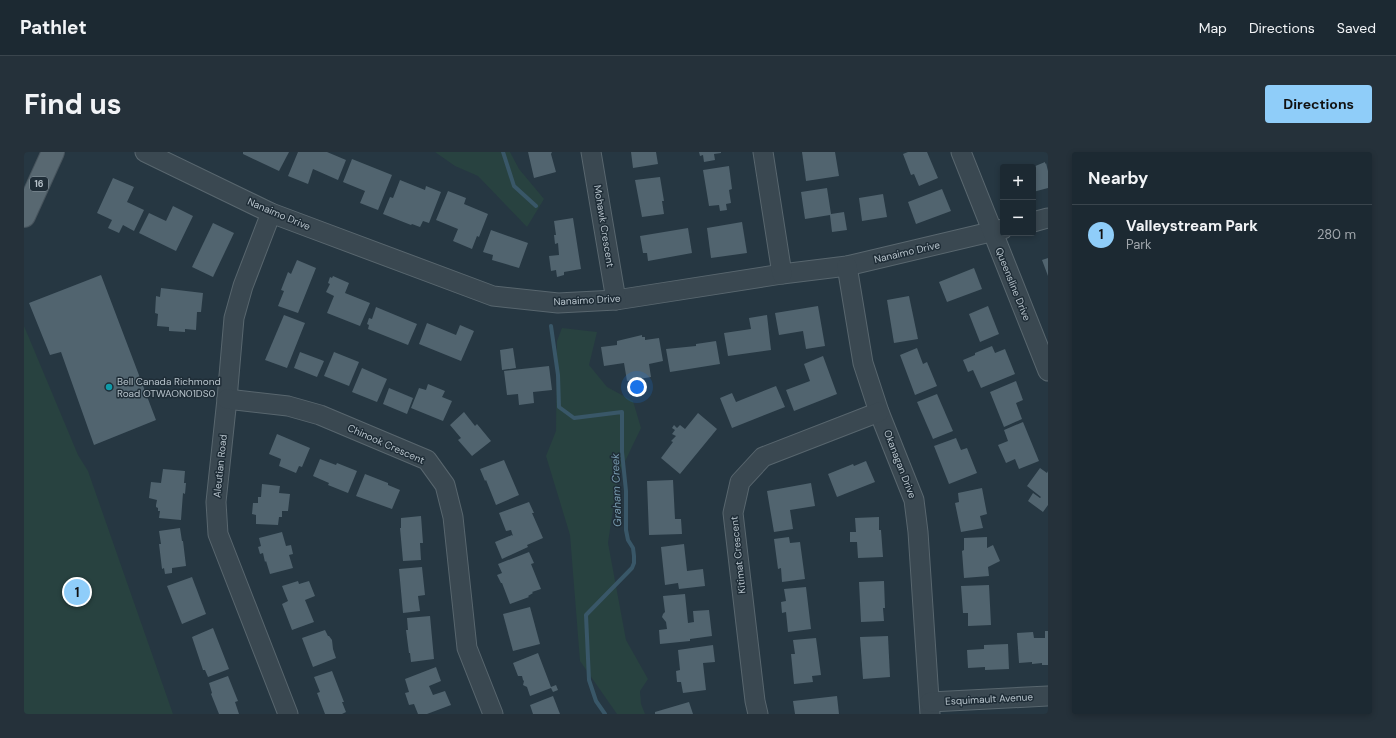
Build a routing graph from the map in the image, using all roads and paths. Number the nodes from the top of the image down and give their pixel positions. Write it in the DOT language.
graph roads {
  1 [pos="53,152"];
  2 [pos="145,152"];
  3 [pos="591,152"];
  4 [pos="763,152"];
  5 [pos="961,152"];
  6 [pos="271,212"];
  7 [pos="24,216"];
  8 [pos="1048,218"];
  9 [pos="1036,221"];
  10 [pos="998,230"];
  11 [pos="847,266"];
  12 [pos="782,274"];
  13 [pos="616,300"];
  14 [pos="1048,371"];
  15 [pos="227,399"];
  16 [pos="879,412"];
  17 [pos="1048,696"];
  18 [pos="930,708"];
  19 [pos="288,714"];
  20 [pos="493,714"];
  21 [pos="758,714"];
  1 -- 7 [label="main road, 16"];
  2 -- 6 [label="street, Nanaimo Drive"];
  3 -- 13 [label="street, Mohawk Crescent"];
  4 -- 12 [label="street"];
  5 -- 10 [label="street, Queensline Drive"];
  6 -- 13 [label="street, Nanaimo Drive"];
  6 -- 15 [label="street, Aleutian Road"];
  8 -- 9 [label="street"];
  10 -- 11 [label="street, Nanaimo Drive"];
  10 -- 14 [label="street, Queensline Drive"];
  11 -- 12 [label="street, Nanaimo Drive"];
  11 -- 16 [label="street, Okanagan Drive"];
  12 -- 13 [label="street, Nanaimo Drive"];
  15 -- 19 [label="street, Aleutian Road"];
  15 -- 20 [label="street, Chinook Crescent"];
  16 -- 18 [label="street, Okanagan Drive"];
  16 -- 21 [label="street, Kitimat Crescent"];
  17 -- 18 [label="street, Esquimault Avenue"];
}
